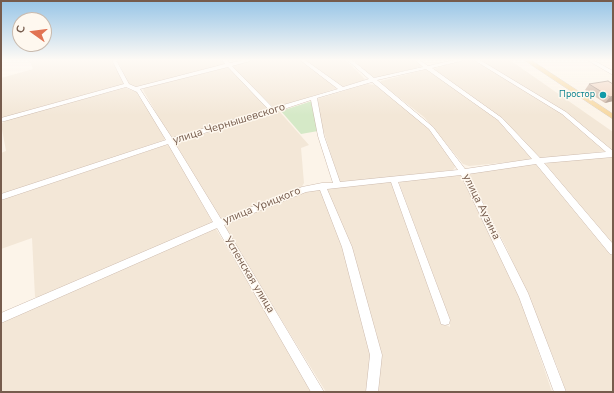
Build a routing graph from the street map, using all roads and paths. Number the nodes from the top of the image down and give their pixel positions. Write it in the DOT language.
graph roads {
  1 [pos="126,78"];
  2 [pos="170,78"];
  3 [pos="242,78"];
  4 [pos="327,78"];
  5 [pos="380,78"];
  6 [pos="443,78"];
  7 [pos="507,78"];
  8 [pos="555,78"];
  9 [pos="372,80"];
  10 [pos="131,87"];
  11 [pos="342,89"];
  12 [pos="314,98"];
  13 [pos="273,111"];
  14 [pos="613,117"];
  15 [pos="1,120"];
  16 [pos="170,141"];
  17 [pos="613,154"];
  18 [pos="538,161"];
  19 [pos="463,170"];
  20 [pos="394,180"];
  21 [pos="337,185"];
  22 [pos="322,186"];
  23 [pos="1,197"];
  24 [pos="218,224"];
  25 [pos="613,251"];
  26 [pos="1,318"];
  27 [pos="445,320"];
  28 [pos="318,392"];
  29 [pos="372,392"];
  30 [pos="560,392"];
  1 -- 10 [label="street, Успенская улица"];
  2 -- 10 [label="street"];
  3 -- 13 [label="street"];
  4 -- 11 [label="street"];
  5 -- 9 [label="street, улица Чернышевского"];
  6 -- 18 [label="street"];
  7 -- 17 [label="street"];
  8 -- 14 [label="main road"];
  9 -- 11 [label="street, улица Чернышевского"];
  9 -- 19 [label="street, улица Аузина"];
  10 -- 15 [label="street"];
  10 -- 16 [label="street, Успенская улица"];
  11 -- 12 [label="street, улица Чернышевского"];
  12 -- 13 [label="street, улица Чернышевского"];
  12 -- 21 [label="street"];
  13 -- 16 [label="street, улица Чернышевского"];
  16 -- 23 [label="street, улица Чернышевского"];
  16 -- 24 [label="street, Успенская улица"];
  17 -- 18 [label="street, улица Урицкого"];
  18 -- 19 [label="street, улица Урицкого"];
  18 -- 25 [label="street"];
  19 -- 20 [label="street, улица Урицкого"];
  19 -- 30 [label="street, улица Аузина"];
  20 -- 21 [label="street, улица Урицкого"];
  20 -- 27 [label="street"];
  21 -- 22 [label="street, улица Урицкого"];
  22 -- 24 [label="street, улица Урицкого"];
  22 -- 29 [label="street"];
  24 -- 26 [label="street, улица Урицкого"];
  24 -- 28 [label="street, Успенская улица"];
}
